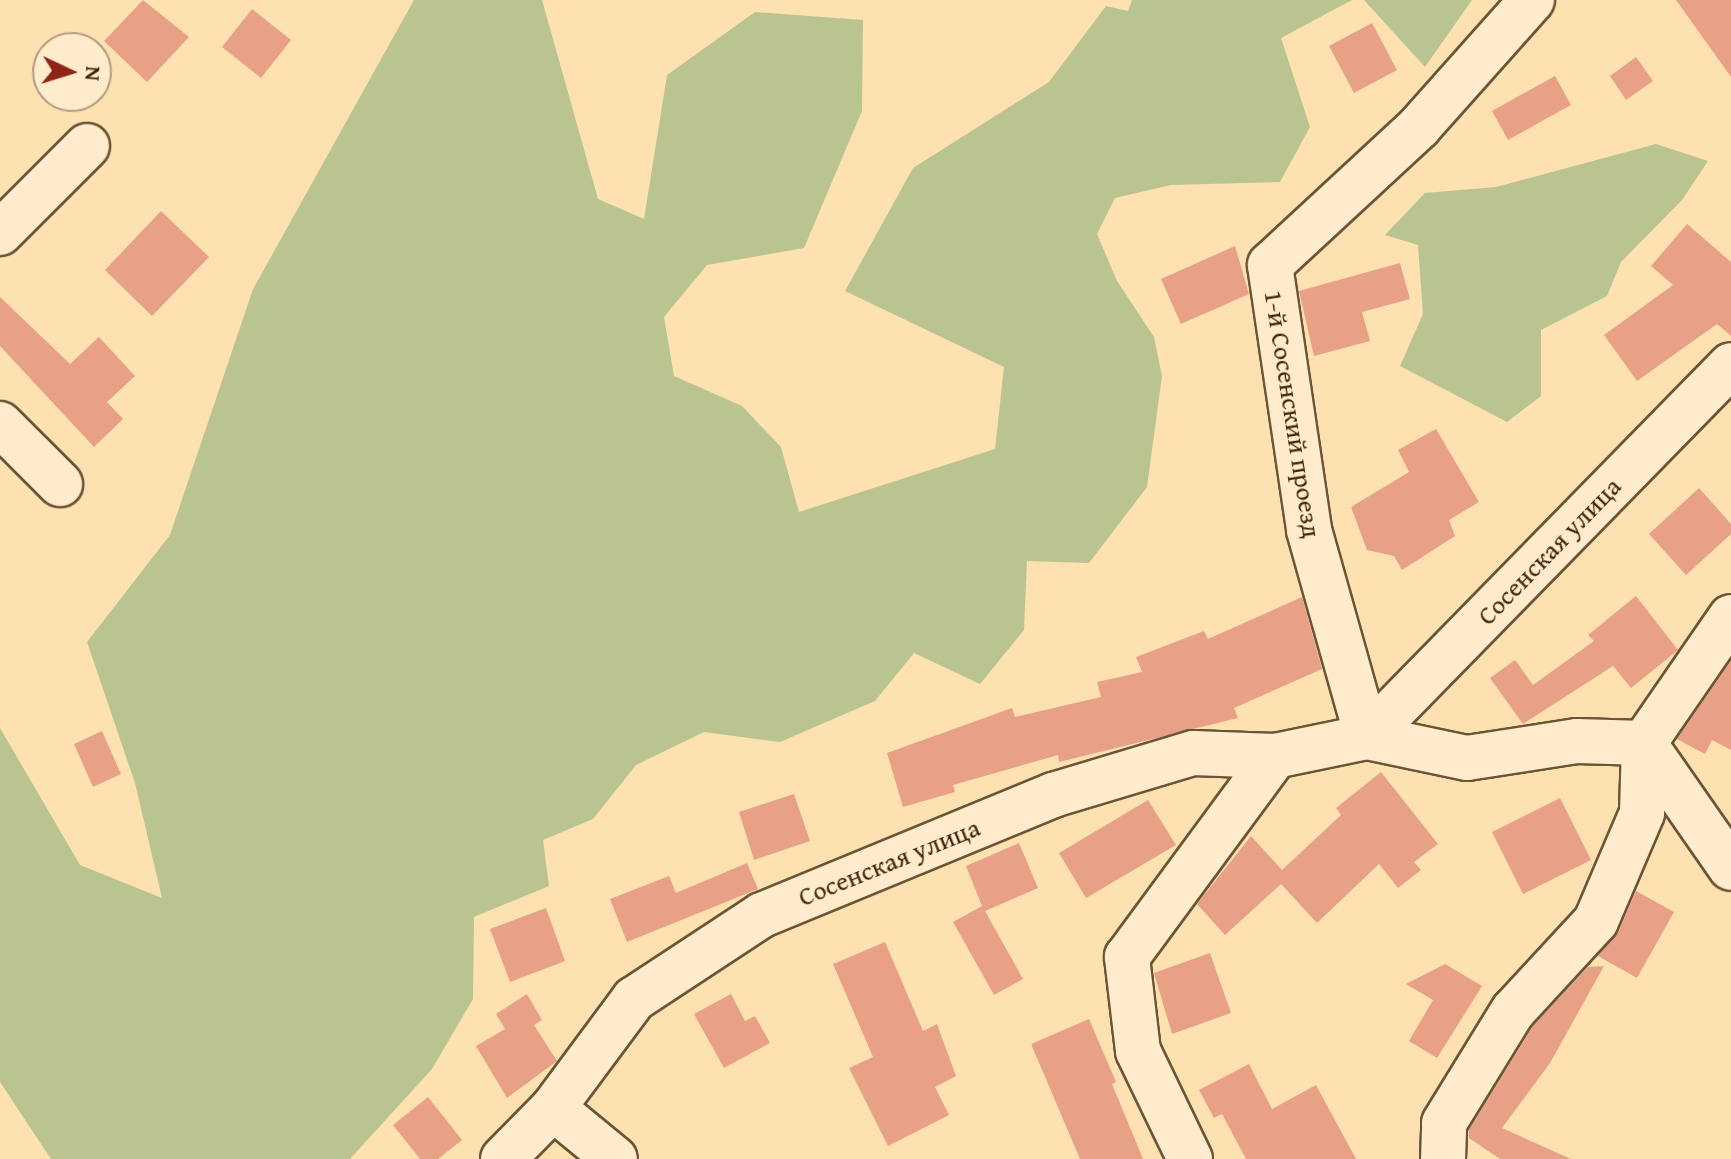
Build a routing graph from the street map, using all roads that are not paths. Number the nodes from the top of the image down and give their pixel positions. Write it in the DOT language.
graph roads {
  1 [pos="1532,0"];
  2 [pos="87,146"];
  3 [pos="0,233"];
  4 [pos="1731,365"];
  5 [pos="0,424"];
  6 [pos="60,484"];
  7 [pos="1731,617"];
  8 [pos="1367,737"];
  9 [pos="1644,743"];
  10 [pos="1275,756"];
  11 [pos="1731,868"];
  12 [pos="553,1108"];
  13 [pos="503,1159"];
  14 [pos="615,1159"];
  15 [pos="1190,1159"];
  16 [pos="1443,1159"];
  1 -- 8 [label="street, 1-й Сосенский проезд"];
  2 -- 3 [label="street"];
  4 -- 8 [label="street, Сосенская улица"];
  5 -- 6 [label="street"];
  7 -- 9 [label="street"];
  8 -- 9 [label="street, Сосенская улица"];
  8 -- 10 [label="street, Сосенская улица"];
  9 -- 11 [label="street"];
  9 -- 16 [label="street"];
  10 -- 12 [label="street, Сосенская улица"];
  10 -- 15 [label="street"];
  12 -- 13 [label="street, Сосенская улица"];
  12 -- 14 [label="street"];
}
